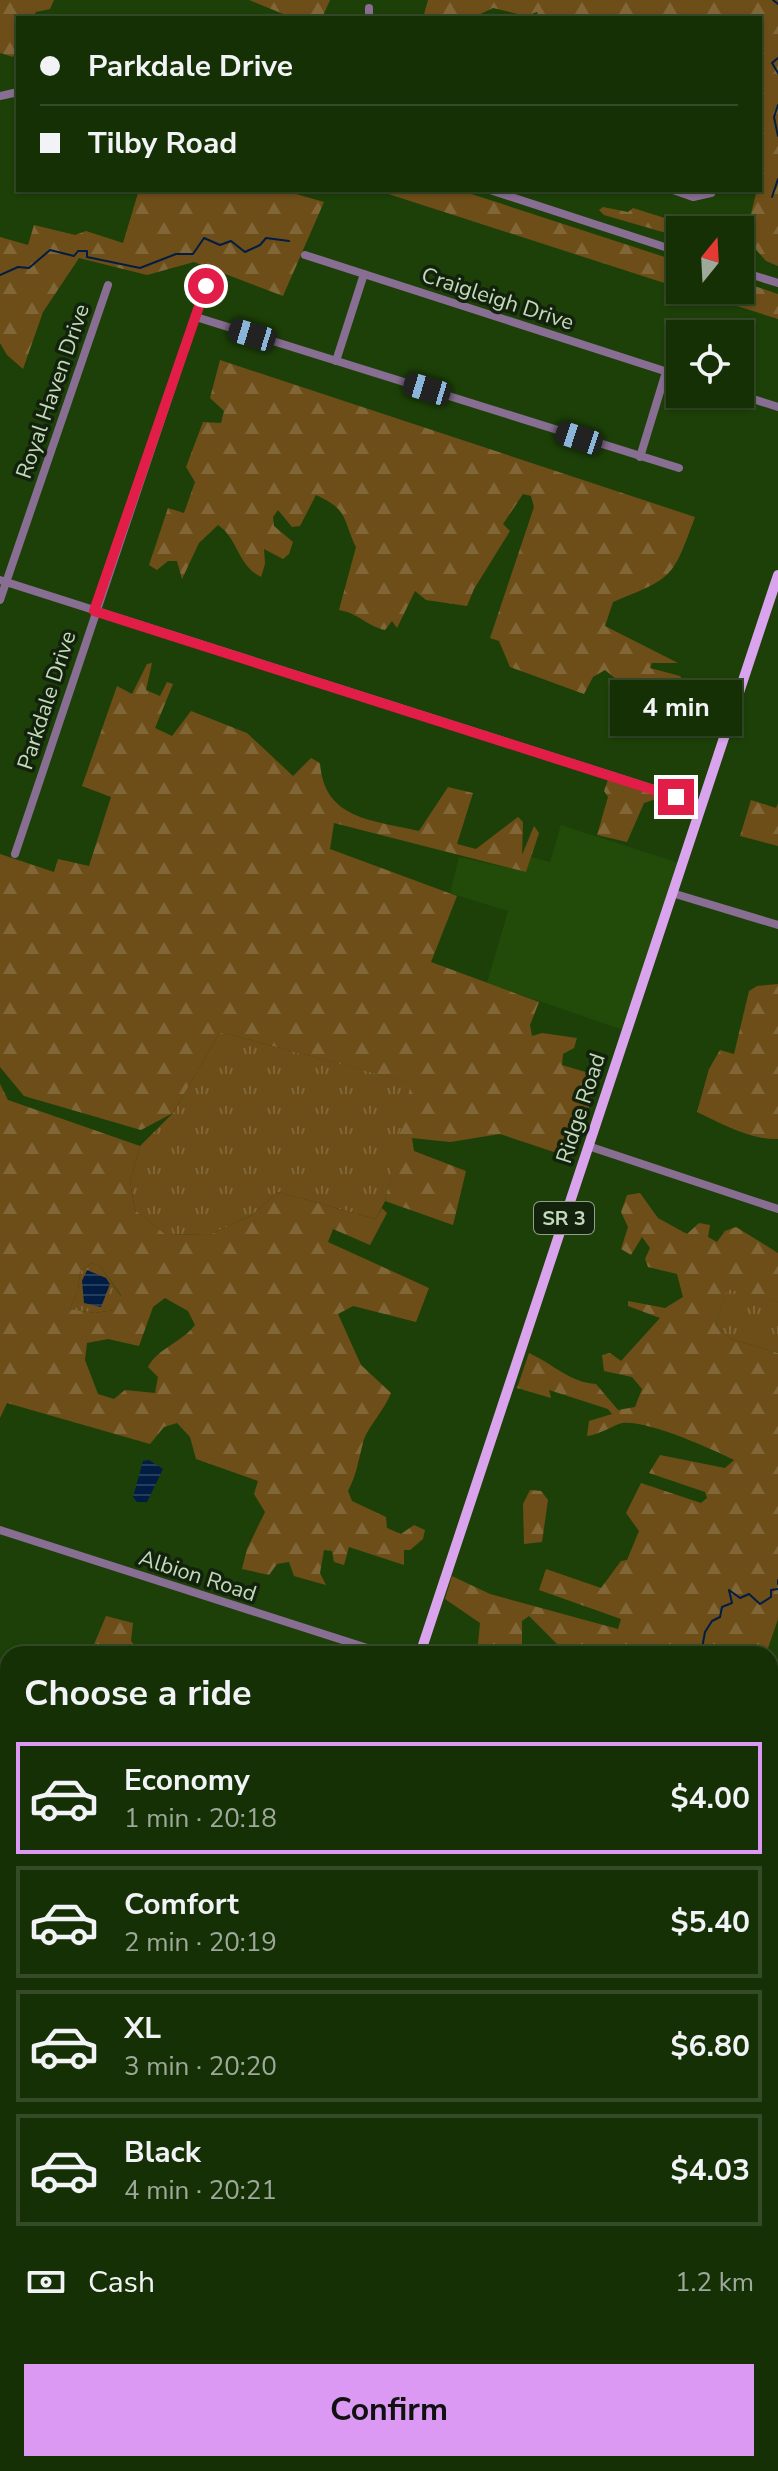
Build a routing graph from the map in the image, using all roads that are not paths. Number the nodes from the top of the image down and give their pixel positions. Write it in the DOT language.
graph roads {
  1 [pos="496,192"];
  2 [pos="679,192"];
  3 [pos="711,193"];
  4 [pos="666,247"];
  5 [pos="305,255"];
  6 [pos="364,274"];
  7 [pos="754,275"];
  8 [pos="778,283"];
  9 [pos="108,285"];
  10 [pos="206,286"];
  11 [pos="196,317"];
  12 [pos="336,361"];
  13 [pos="666,372"];
  14 [pos="754,399"];
  15 [pos="778,407"];
  16 [pos="640,457"];
  17 [pos="679,468"];
  18 [pos="778,575"];
  19 [pos="3,581"];
  20 [pos="0,600"];
  21 [pos="94,611"];
  22 [pos="701,804"];
  23 [pos="15,854"];
  24 [pos="672,893"];
  25 [pos="778,925"];
  26 [pos="588,1146"];
  27 [pos="778,1209"];
  28 [pos="0,1530"];
  29 [pos="361,1646"];
  30 [pos="423,1646"];
  1 -- 4 [label="street"];
  2 -- 3 [label="street"];
  5 -- 6 [label="street, Craigleigh Drive"];
  6 -- 12 [label="street"];
  6 -- 13 [label="street, Craigleigh Drive"];
  7 -- 8 [label="street"];
  9 -- 19 [label="street, Royal Haven Drive"];
  10 -- 11 [label="street, Parkdale Drive"];
  11 -- 12 [label="street"];
  11 -- 21 [label="street, Parkdale Drive"];
  12 -- 16 [label="street"];
  13 -- 16 [label="street"];
  14 -- 15 [label="street"];
  16 -- 17 [label="street"];
  18 -- 22 [label="main road, Ridge Road / SR 3"];
  19 -- 20 [label="street, Royal Haven Drive"];
  19 -- 21 [label="street"];
  21 -- 22 [label="street"];
  21 -- 23 [label="street, Parkdale Drive"];
  22 -- 24 [label="main road, Ridge Road / SR 3"];
  24 -- 25 [label="street"];
  24 -- 26 [label="main road, Ridge Road / SR 3"];
  26 -- 27 [label="street"];
  26 -- 30 [label="main road, Ridge Road / SR 3"];
  28 -- 29 [label="street, Albion Road"];
}
